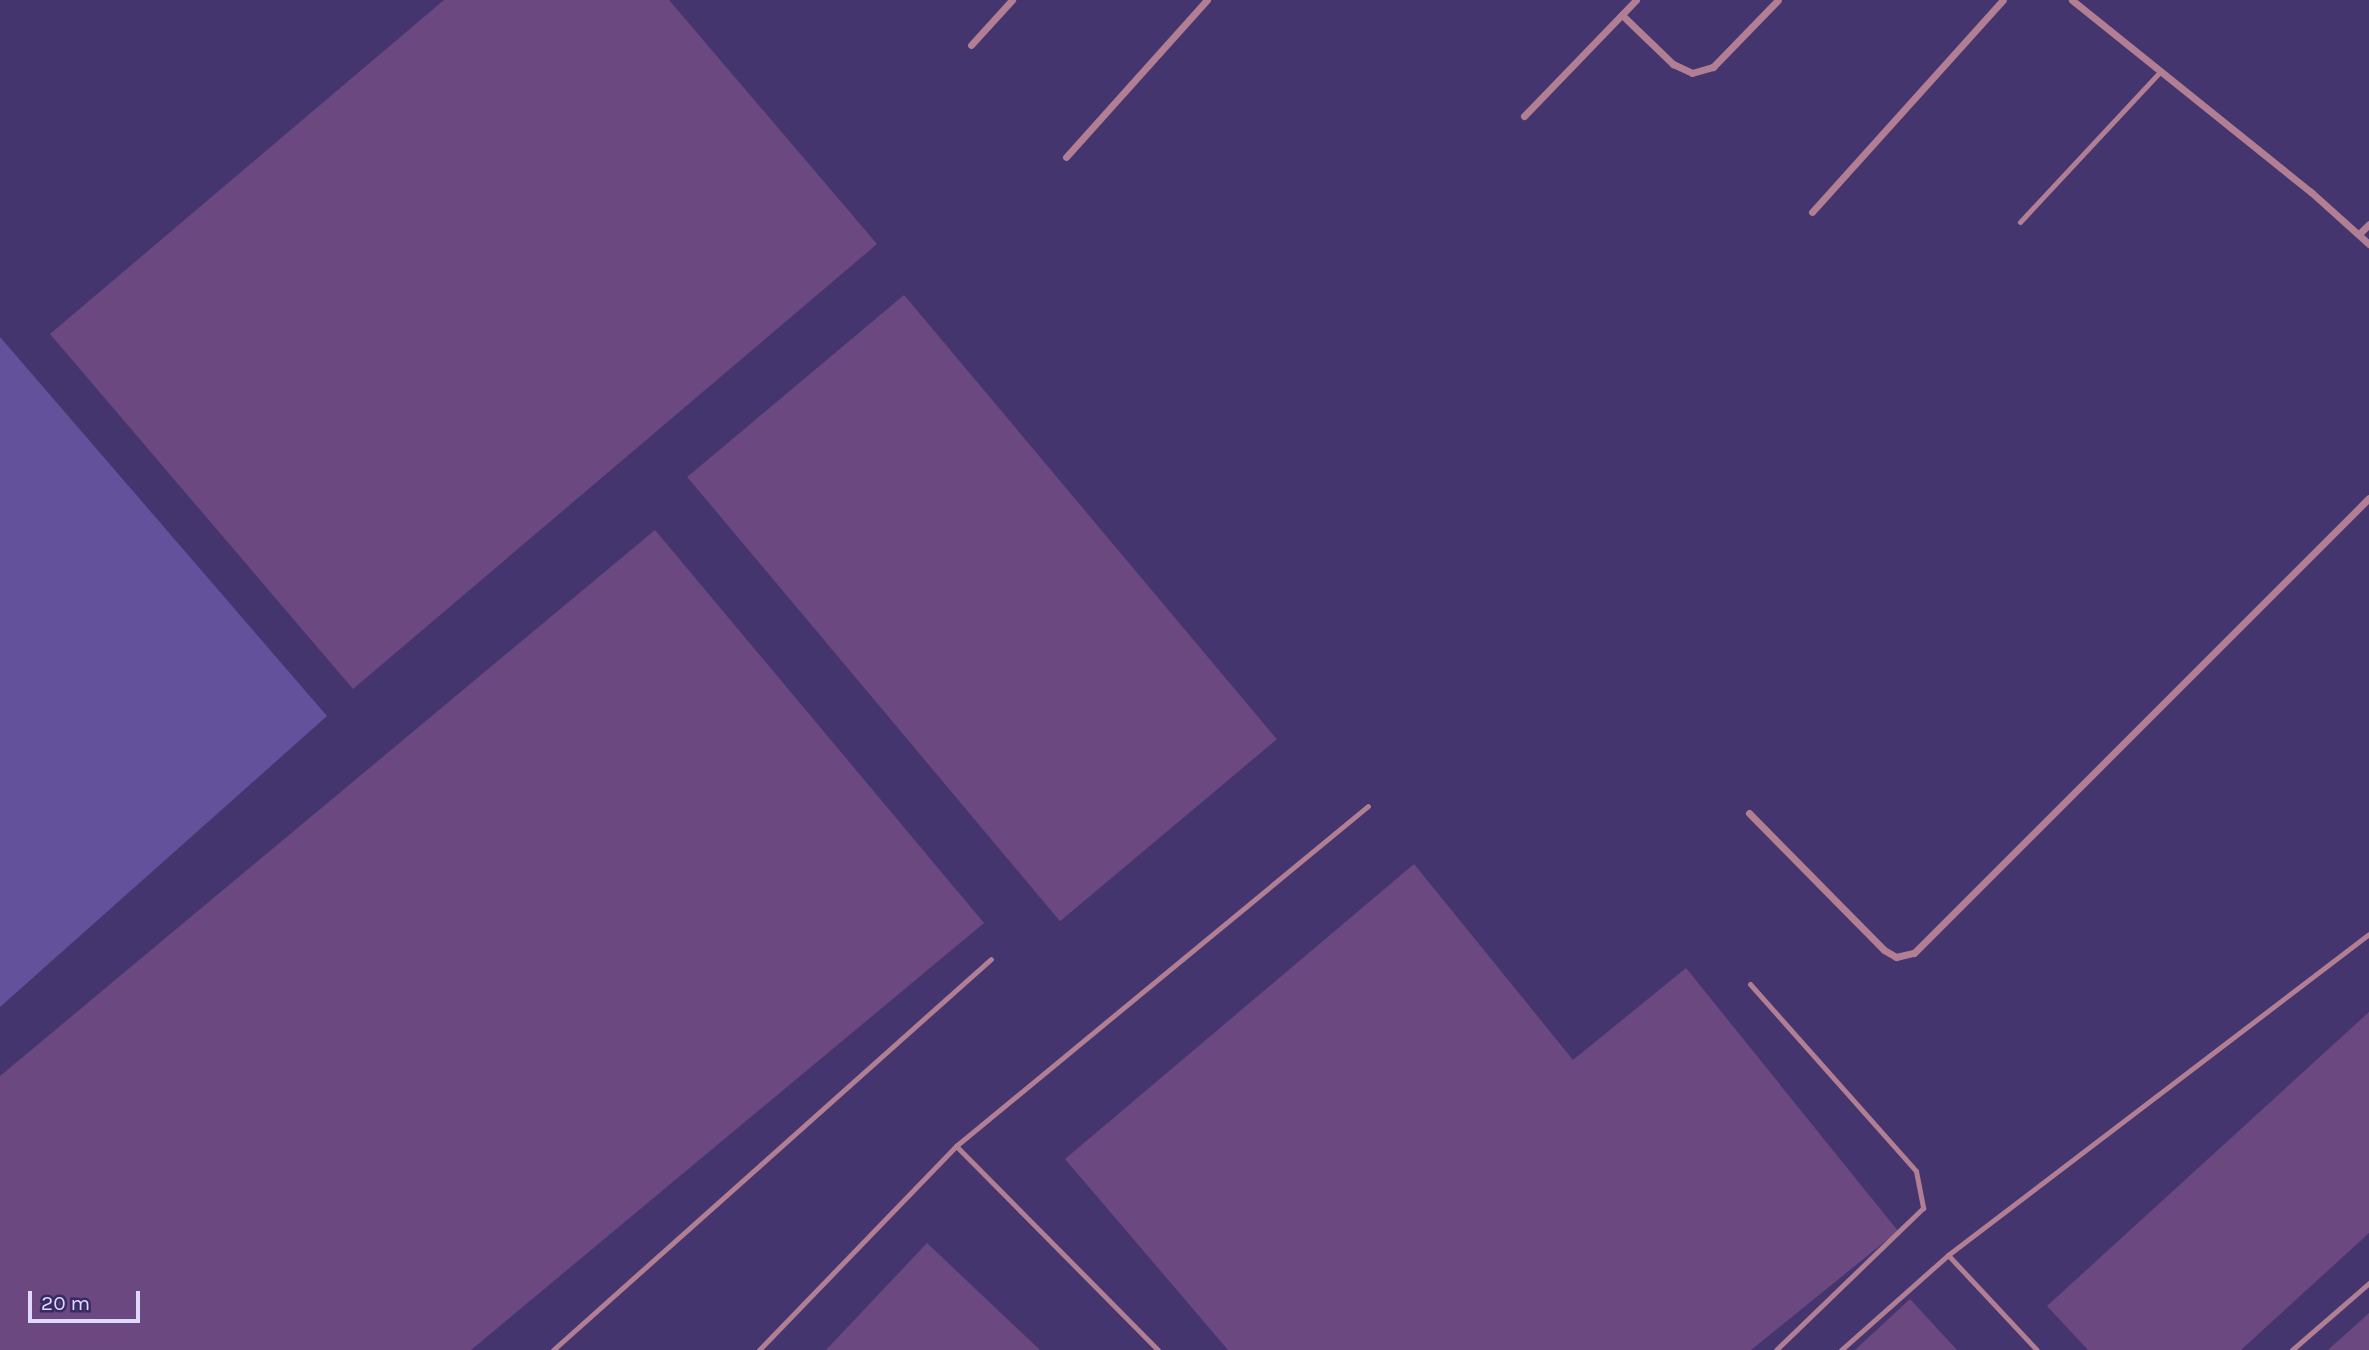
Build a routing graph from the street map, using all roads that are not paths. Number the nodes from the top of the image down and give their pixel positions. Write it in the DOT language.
graph roads {
  1 [pos="1012,0"];
  2 [pos="1208,0"];
  3 [pos="1636,0"];
  4 [pos="1778,0"];
  5 [pos="2003,0"];
  6 [pos="2072,0"];
  7 [pos="1622,15"];
  8 [pos="971,45"];
  9 [pos="2160,72"];
  10 [pos="1524,116"];
  11 [pos="1066,157"];
  12 [pos="1812,212"];
  13 [pos="2020,222"];
  14 [pos="2369,224"];
  15 [pos="2358,234"];
  16 [pos="2369,244"];
  17 [pos="2369,498"];
  18 [pos="1368,806"];
  19 [pos="1749,813"];
  20 [pos="2369,934"];
  21 [pos="990,960"];
  22 [pos="1750,984"];
  23 [pos="956,1146"];
  24 [pos="1948,1255"];
  25 [pos="2369,1283"];
  26 [pos="553,1350"];
  27 [pos="759,1350"];
  28 [pos="1158,1350"];
  29 [pos="1776,1350"];
  30 [pos="1840,1350"];
  31 [pos="2037,1350"];
  32 [pos="2292,1350"];
  1 -- 8 [label="street"];
  2 -- 11 [label="street"];
  3 -- 7 [label="street"];
  4 -- 7 [label="street"];
  5 -- 12 [label="street"];
  6 -- 9 [label="street"];
  7 -- 10 [label="street"];
  9 -- 13 [label="lane"];
  9 -- 15 [label="street"];
  14 -- 15 [label="street"];
  15 -- 16 [label="street"];
  17 -- 19 [label="street"];
  18 -- 23 [label="lane"];
  20 -- 24 [label="lane"];
  21 -- 26 [label="lane"];
  22 -- 29 [label="lane"];
  23 -- 27 [label="lane"];
  23 -- 28 [label="lane"];
  24 -- 30 [label="lane"];
  24 -- 31 [label="lane"];
  25 -- 32 [label="lane"];
}
